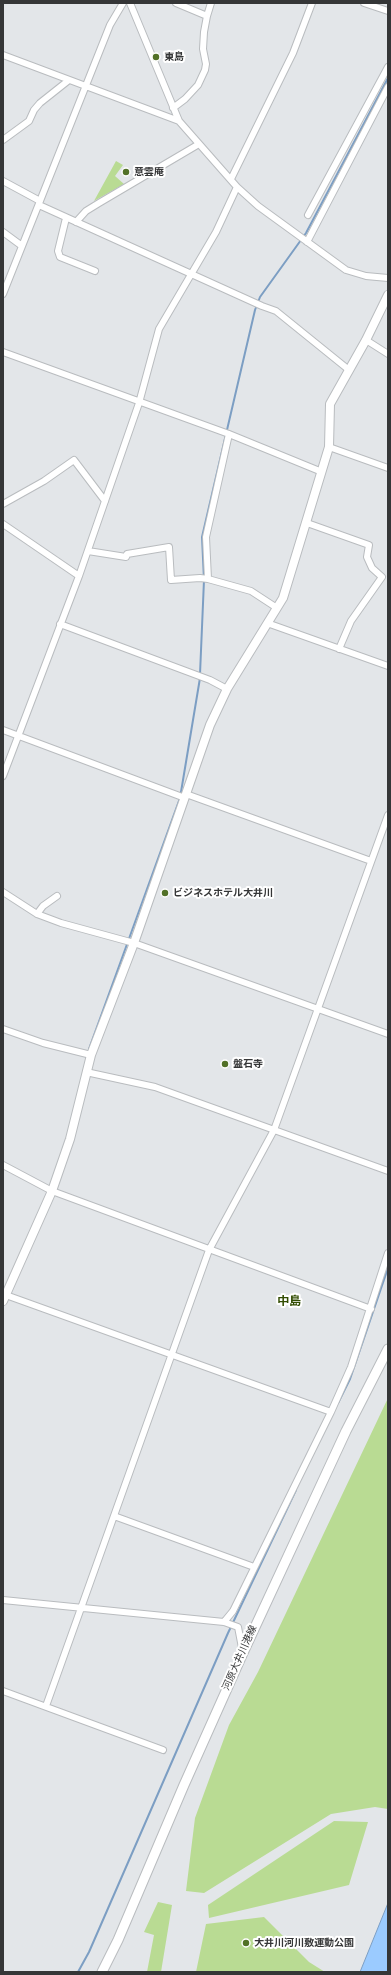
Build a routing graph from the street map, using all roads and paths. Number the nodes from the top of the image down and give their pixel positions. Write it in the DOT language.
graph roads {
  1 [pos="123,3"];
  2 [pos="130,3"];
  3 [pos="176,3"];
  4 [pos="211,3"];
  5 [pos="312,3"];
  6 [pos="364,3"];
  7 [pos="388,11"];
  8 [pos="207,16"];
  9 [pos="3,56"];
  10 [pos="388,67"];
  11 [pos="69,80"];
  12 [pos="85,86"];
  13 [pos="388,87"];
  14 [pos="173,108"];
  15 [pos="179,121"];
  16 [pos="3,140"];
  17 [pos="199,144"];
  18 [pos="231,179"];
  19 [pos="3,181"];
  20 [pos="237,187"];
  21 [pos="39,203"];
  22 [pos="308,215"];
  23 [pos="66,218"];
  24 [pos="76,222"];
  25 [pos="3,232"];
  26 [pos="306,242"];
  27 [pos="22,246"];
  28 [pos="95,271"];
  29 [pos="192,274"];
  30 [pos="388,278"];
  31 [pos="3,294"];
  32 [pos="388,295"];
  33 [pos="366,340"];
  34 [pos="3,352"];
  35 [pos="388,354"];
  36 [pos="349,370"];
  37 [pos="139,403"];
  38 [pos="229,434"];
  39 [pos="329,447"];
  40 [pos="388,468"];
  41 [pos="322,472"];
  42 [pos="105,501"];
  43 [pos="3,504"];
  44 [pos="306,523"];
  45 [pos="3,524"];
  46 [pos="88,551"];
  47 [pos="79,576"];
  48 [pos="208,579"];
  49 [pos="277,608"];
  50 [pos="267,623"];
  51 [pos="60,624"];
  52 [pos="339,648"];
  53 [pos="388,666"];
  54 [pos="227,689"];
  55 [pos="3,730"];
  56 [pos="18,736"];
  57 [pos="3,776"];
  58 [pos="185,797"];
  59 [pos="388,815"];
  60 [pos="371,861"];
  61 [pos="3,892"];
  62 [pos="57,896"];
  63 [pos="38,914"];
  64 [pos="133,943"];
  65 [pos="318,1010"];
  66 [pos="3,1029"];
  67 [pos="388,1034"];
  68 [pos="91,1055"];
  69 [pos="86,1072"];
  70 [pos="274,1130"];
  71 [pos="3,1165"];
  72 [pos="388,1171"];
  73 [pos="52,1191"];
  74 [pos="209,1250"];
  75 [pos="388,1253"];
  76 [pos="4,1297"];
  77 [pos="370,1309"];
  78 [pos="388,1348"];
  79 [pos="172,1355"];
  80 [pos="331,1412"];
  81 [pos="114,1516"];
  82 [pos="254,1567"];
  83 [pos="3,1600"];
  84 [pos="80,1608"];
  85 [pos="226,1623"];
  86 [pos="242,1652"];
  87 [pos="3,1691"];
  88 [pos="46,1706"];
  89 [pos="163,1750"];
  90 [pos="102,1972"];
  1 -- 12 [label="street"];
  2 -- 14 [label="street"];
  3 -- 8 [label="street"];
  4 -- 8 [label="street"];
  5 -- 18 [label="street"];
  6 -- 7 [label="street"];
  8 -- 14 [label="street"];
  9 -- 11 [label="street"];
  10 -- 22 [label="street"];
  11 -- 12 [label="street"];
  11 -- 16 [label="street"];
  12 -- 15 [label="street"];
  12 -- 21 [label="street"];
  13 -- 26 [label="street"];
  14 -- 15 [label="street"];
  15 -- 17 [label="street"];
  17 -- 18 [label="street"];
  17 -- 24 [label="street"];
  18 -- 20 [label="street"];
  19 -- 21 [label="street"];
  20 -- 26 [label="street"];
  20 -- 29 [label="street"];
  21 -- 23 [label="street"];
  21 -- 27 [label="street"];
  23 -- 24 [label="street"];
  23 -- 28 [label="street"];
  24 -- 29 [label="street"];
  25 -- 27 [label="street"];
  26 -- 30 [label="street"];
  27 -- 31 [label="street"];
  29 -- 36 [label="street"];
  29 -- 37 [label="street"];
  32 -- 33 [label="street"];
  33 -- 35 [label="street"];
  33 -- 36 [label="street"];
  34 -- 37 [label="street"];
  36 -- 39 [label="street"];
  37 -- 38 [label="street"];
  37 -- 42 [label="street"];
  38 -- 41 [label="street"];
  38 -- 48 [label="street"];
  39 -- 40 [label="street"];
  39 -- 41 [label="street"];
  41 -- 44 [label="street"];
  42 -- 43 [label="street"];
  42 -- 46 [label="street"];
  44 -- 49 [label="street"];
  44 -- 52 [label="street"];
  45 -- 47 [label="street"];
  46 -- 47 [label="street"];
  46 -- 48 [label="street"];
  47 -- 51 [label="street"];
  48 -- 49 [label="street"];
  49 -- 50 [label="street"];
  50 -- 52 [label="street"];
  50 -- 54 [label="street"];
  51 -- 54 [label="street"];
  51 -- 56 [label="street"];
  52 -- 53 [label="street"];
  54 -- 58 [label="street"];
  55 -- 56 [label="street"];
  56 -- 57 [label="street"];
  56 -- 58 [label="street"];
  58 -- 60 [label="street"];
  58 -- 64 [label="street"];
  59 -- 60 [label="street"];
  60 -- 65 [label="street"];
  61 -- 63 [label="street"];
  62 -- 63 [label="street"];
  63 -- 64 [label="street"];
  64 -- 65 [label="street"];
  64 -- 68 [label="street"];
  65 -- 67 [label="street"];
  65 -- 70 [label="street"];
  66 -- 68 [label="street"];
  68 -- 69 [label="street"];
  69 -- 70 [label="street"];
  69 -- 73 [label="street"];
  70 -- 72 [label="street"];
  70 -- 74 [label="street"];
  71 -- 73 [label="street"];
  73 -- 74 [label="street"];
  73 -- 76 [label="street"];
  74 -- 77 [label="street"];
  74 -- 79 [label="street"];
  75 -- 77 [label="street"];
  76 -- 79 [label="street"];
  77 -- 80 [label="street"];
  78 -- 86 [label="main road, 河原大井川港線"];
  79 -- 80 [label="street"];
  79 -- 81 [label="street"];
  80 -- 82 [label="street"];
  81 -- 82 [label="street"];
  81 -- 84 [label="street"];
  82 -- 85 [label="street"];
  83 -- 84 [label="street"];
  84 -- 85 [label="street"];
  84 -- 88 [label="street"];
  85 -- 86 [label="street"];
  86 -- 90 [label="main road, 河原大井川港線"];
  87 -- 88 [label="street"];
  88 -- 89 [label="street"];
}
